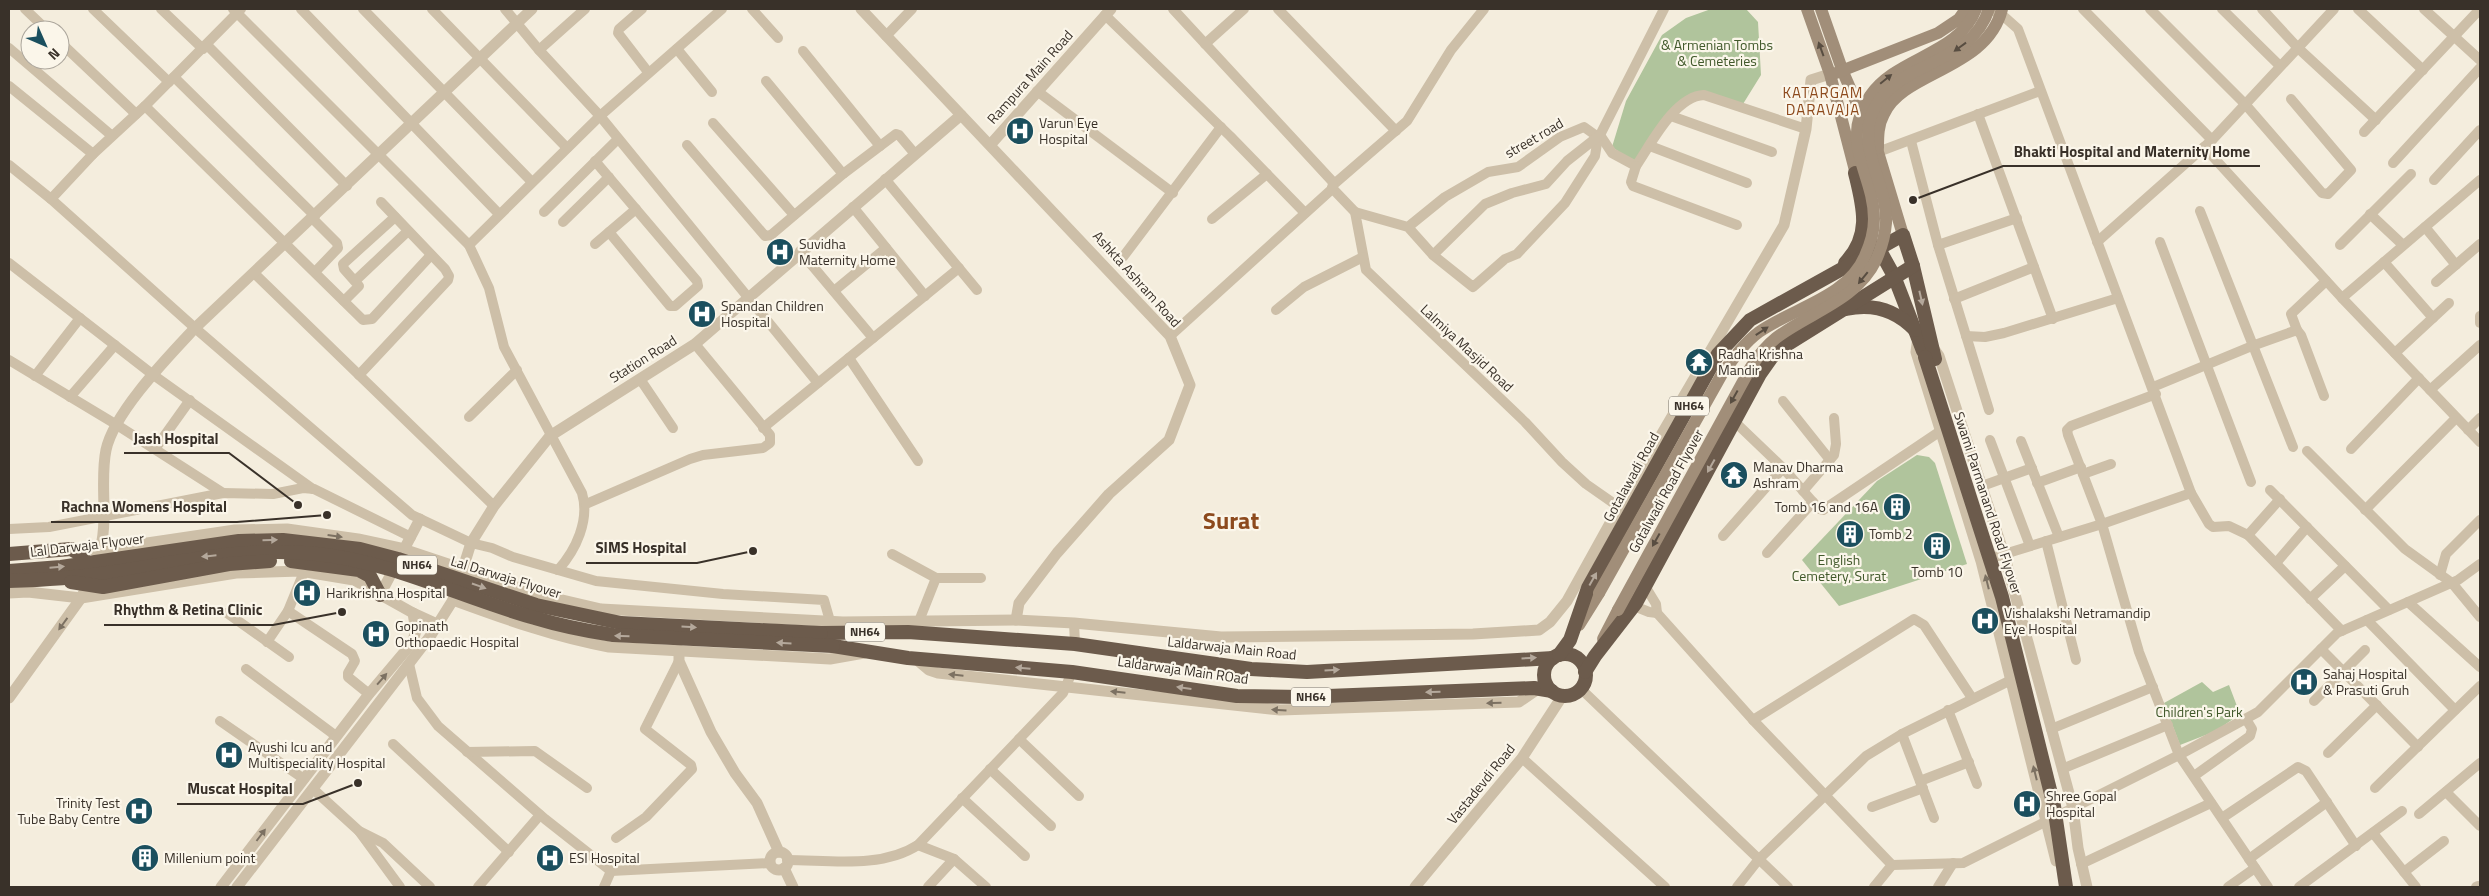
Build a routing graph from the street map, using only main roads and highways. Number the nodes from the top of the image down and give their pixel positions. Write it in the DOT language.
graph roads {
  1 [pos="1806,9"];
  2 [pos="1821,9"];
  3 [pos="1966,9"];
  4 [pos="1976,9"];
  5 [pos="1995,10"];
  6 [pos="1837,73"];
  7 [pos="1878,152"];
  8 [pos="1855,173"];
  9 [pos="1903,235"];
  10 [pos="1878,247"];
  11 [pos="1913,266"];
  12 [pos="1834,274"];
  13 [pos="1894,276"];
  14 [pos="1826,320"];
  15 [pos="1924,338"];
  16 [pos="1930,358"];
  17 [pos="9,554"];
  18 [pos="9,571"];
  19 [pos="54,579"];
  20 [pos="9,581"];
  21 [pos="89,583"];
  22 [pos="380,595"];
  23 [pos="912,625"];
  24 [pos="1570,640"];
  25 [pos="871,652"];
  26 [pos="1556,656"];
  27 [pos="1594,656"];
  28 [pos="1586,672"];
  29 [pos="1551,692"];
  30 [pos="2064,887"];
  31 [pos="2074,887"];
  6 -- 1 [label="main road, one-way"];
  2 -- 6 [label="main road"];
  3 -- 6 [label="main road"];
  24 -- 4 [label="main road, Gotalwadi Road Flyover, one-way, bridge"];
  5 -- 7 [label="main road"];
  5 -- 27 [label="main road, Gotalwadi Road Flyover, one-way, bridge"];
  6 -- 7 [label="main road"];
  6 -- 8 [label="main road"];
  7 -- 9 [label="main road"];
  8 -- 10 [label="main road"];
  8 -- 12 [label="highway"];
  9 -- 10 [label="highway, Gotalawadi Road / NH64"];
  9 -- 11 [label="highway"];
  10 -- 12 [label="highway, Gotalawadi Road / NH64"];
  10 -- 13 [label="highway"];
  11 -- 13 [label="highway"];
  11 -- 15 [label="highway, one-way"];
  24 -- 12 [label="highway, Gotalawadi Road / NH64, one-way"];
  13 -- 14 [label="highway"];
  13 -- 15 [label="highway"];
  14 -- 15 [label="highway"];
  14 -- 27 [label="highway, one-way"];
  15 -- 16 [label="highway, Swami Parmanand Road Flyover"];
  16 -- 30 [label="highway, Swami Parmanand Road Flyover, bridge"];
  16 -- 31 [label="highway, Swami Parmanand Road Flyover"];
  17 -- 21 [label="highway"];
  18 -- 23 [label="highway, Lal Darwaja Flyover / NH64, one-way, bridge"];
  19 -- 20 [label="highway, Lal Darwaja Flyover / NH64, bridge"];
  19 -- 22 [label="highway, bridge"];
  25 -- 19 [label="highway, Lal Darwaja Flyover / NH64, one-way, bridge"];
  23 -- 26 [label="highway, Laldarwaja Main Road / NH64, one-way"];
  24 -- 26 [label="highway, Gotalawadi Road / NH64"];
  29 -- 25 [label="highway, Laldarwaja Main ROad / NH64, one-way"];
  26 -- 28 [label="highway, NH64"];
  26 -- 29 [label="highway, NH64"];
  27 -- 28 [label="highway"];
  28 -- 29 [label="highway, NH64"];
}
